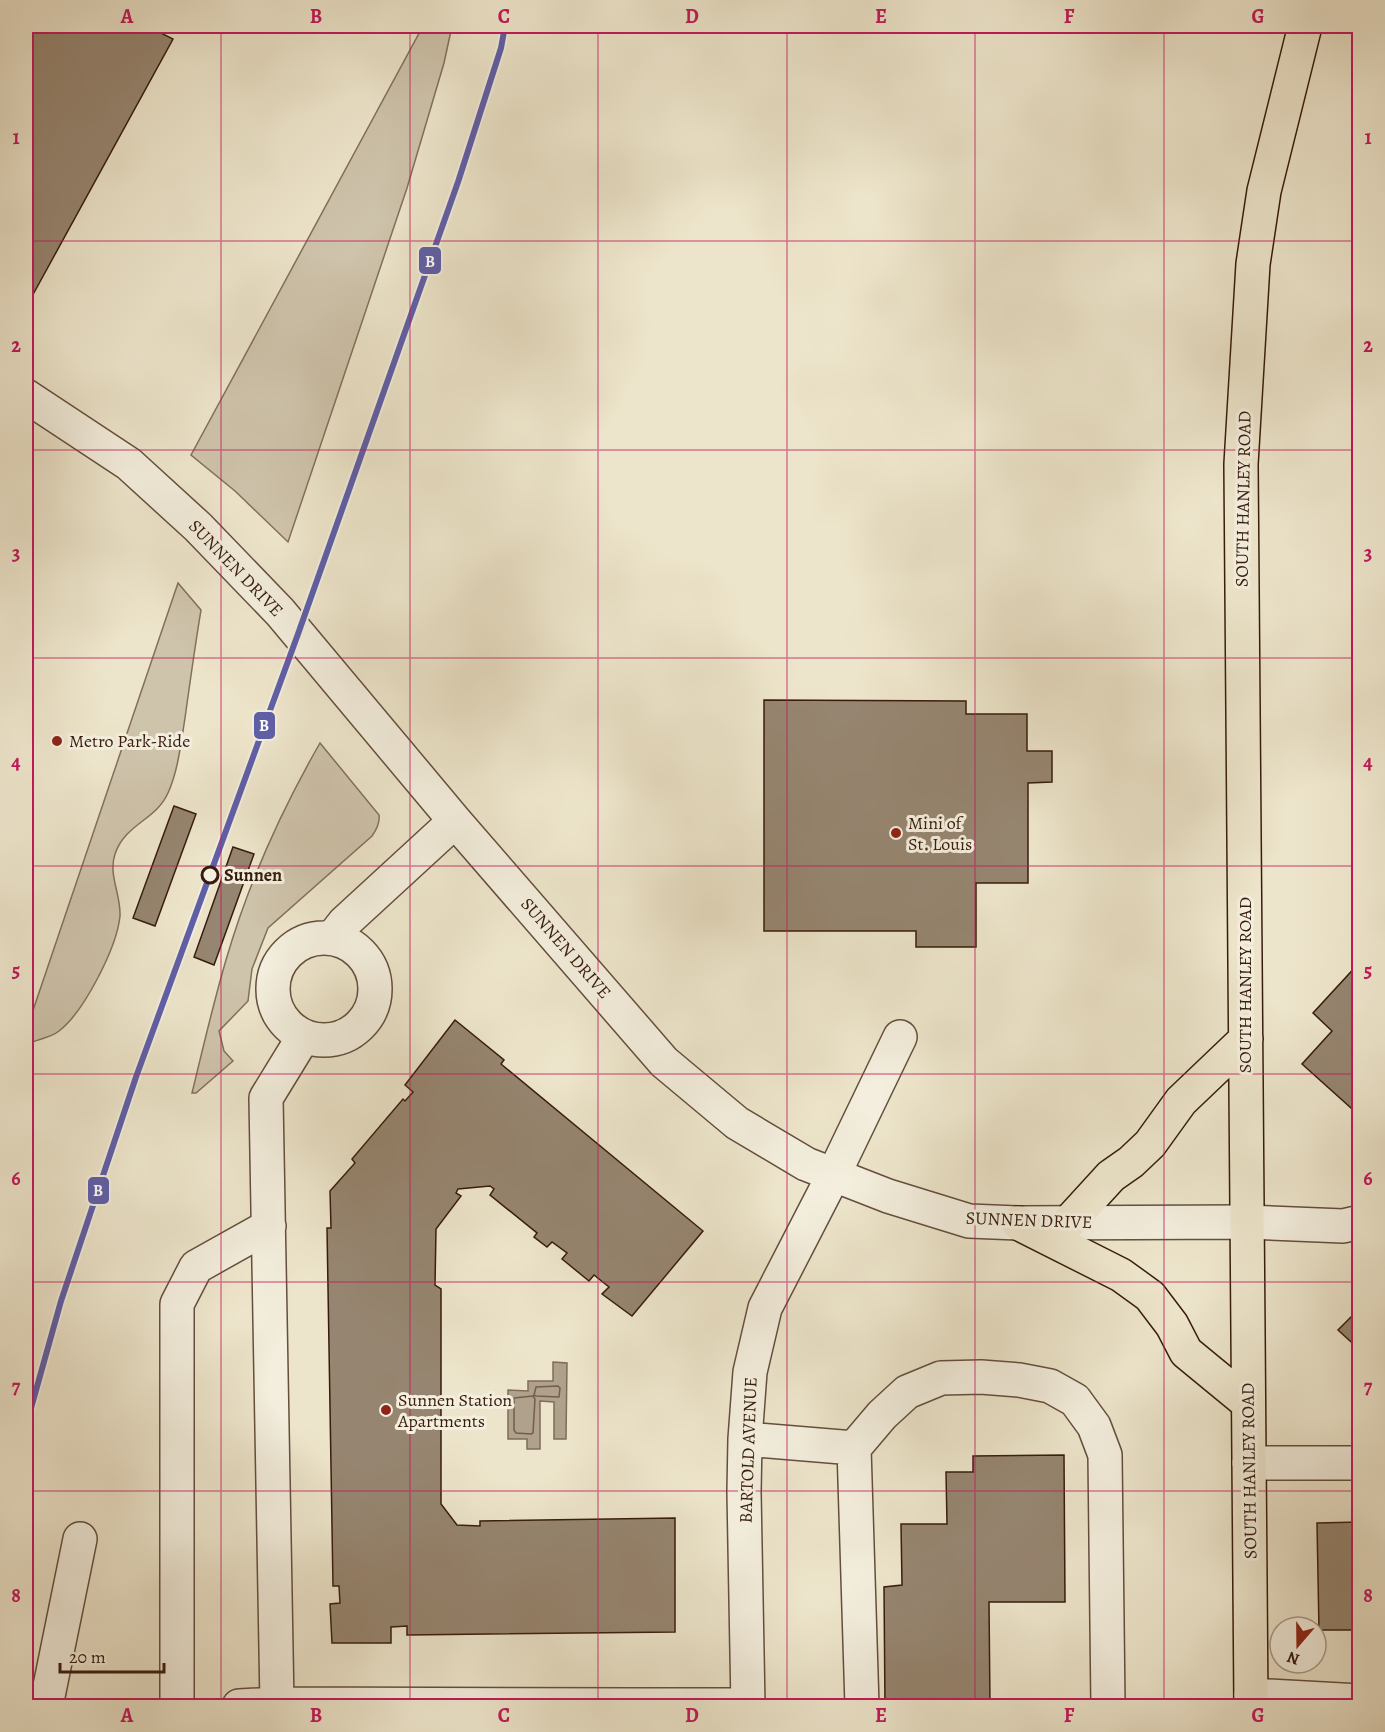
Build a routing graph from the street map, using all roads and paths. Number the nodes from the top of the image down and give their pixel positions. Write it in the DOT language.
graph roads {
  1 [pos="1305,26"];
  2 [pos="26,396"];
  3 [pos="455,821"];
  4 [pos="333,938"];
  5 [pos="304,1036"];
  6 [pos="900,1037"];
  7 [pos="1246,1039"];
  8 [pos="833,1176"];
  9 [pos="1247,1222"];
  10 [pos="1359,1222"];
  11 [pos="1018,1223"];
  12 [pos="1068,1223"];
  13 [pos="269,1226"];
  14 [pos="1248,1403"];
  15 [pos="745,1439"];
  16 [pos="854,1448"];
  17 [pos="1249,1463"];
  18 [pos="1359,1463"];
  19 [pos="80,1539"];
  20 [pos="1251,1701"];
  21 [pos="1359,1701"];
  22 [pos="277,1704"];
  23 [pos="636,1706"];
  24 [pos="748,1706"];
  25 [pos="46,1707"];
  26 [pos="177,1707"];
  27 [pos="239,1707"];
  28 [pos="862,1707"];
  29 [pos="1108,1707"];
  1 -- 7 [label="main road, SOUTH HANLEY ROAD"];
  2 -- 3 [label="street, SUNNEN DRIVE"];
  3 -- 4 [label="street"];
  3 -- 8 [label="street, SUNNEN DRIVE"];
  4 -- 5 [label="street"];
  4 -- 5 [label="street"];
  5 -- 13 [label="street"];
  6 -- 8 [label="street, BARTOLD AVENUE"];
  7 -- 9 [label="main road, SOUTH HANLEY ROAD"];
  7 -- 12 [label="main road"];
  8 -- 11 [label="street, SUNNEN DRIVE"];
  8 -- 15 [label="street, BARTOLD AVENUE"];
  9 -- 10 [label="street"];
  9 -- 12 [label="street, SUNNEN DRIVE"];
  9 -- 14 [label="main road, SOUTH HANLEY ROAD"];
  11 -- 12 [label="street, SUNNEN DRIVE"];
  11 -- 14 [label="main road"];
  13 -- 22 [label="street"];
  13 -- 26 [label="street"];
  14 -- 17 [label="main road, SOUTH HANLEY ROAD"];
  15 -- 16 [label="street"];
  15 -- 24 [label="street, BARTOLD AVENUE"];
  16 -- 28 [label="street"];
  16 -- 29 [label="street"];
  17 -- 18 [label="street"];
  17 -- 20 [label="main road, SOUTH HANLEY ROAD"];
  19 -- 25 [label="street"];
  20 -- 21 [label="street"];
  22 -- 23 [label="street"];
  22 -- 27 [label="street"];
  23 -- 24 [label="street"];
}
